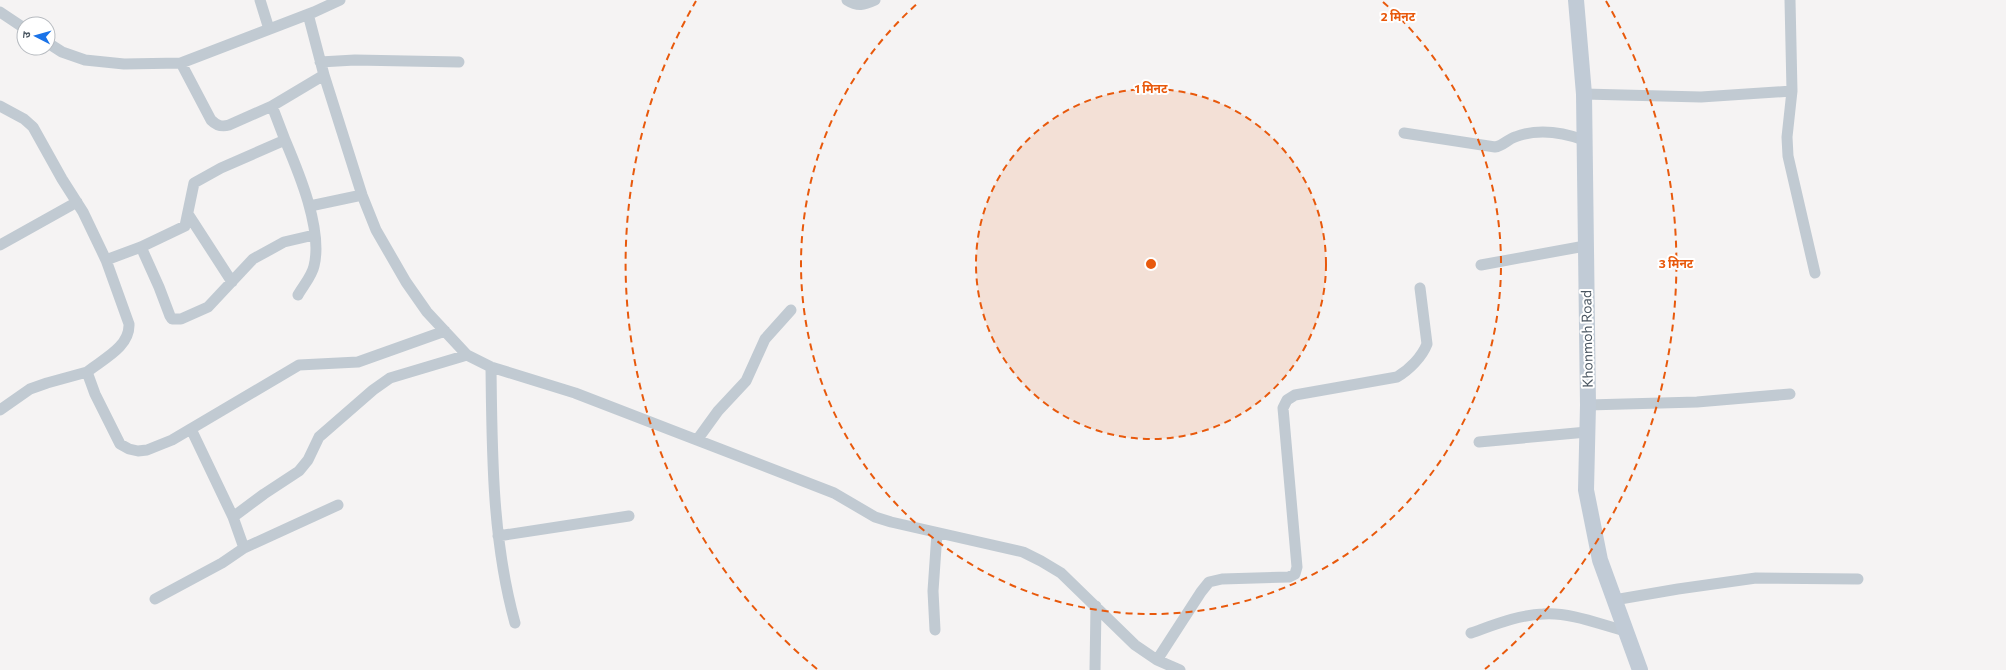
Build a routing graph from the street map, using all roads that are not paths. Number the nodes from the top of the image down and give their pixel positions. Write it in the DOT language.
graph roads {
  1 [pos="260,0"];
  2 [pos="340,0"];
  3 [pos="847,0"];
  4 [pos="875,0"];
  5 [pos="1576,0"];
  6 [pos="1790,0"];
  7 [pos="0,12"];
  8 [pos="308,14"];
  9 [pos="16,23"];
  10 [pos="269,29"];
  11 [pos="56,48"];
  12 [pos="320,62"];
  13 [pos="459,62"];
  14 [pos="181,63"];
  15 [pos="324,75"];
  16 [pos="1792,91"];
  17 [pos="1584,94"];
  18 [pos="272,106"];
  19 [pos="1,108"];
  20 [pos="1404,133"];
  21 [pos="285,140"];
  22 [pos="1584,140"];
  23 [pos="362,195"];
  24 [pos="77,202"];
  25 [pos="310,206"];
  26 [pos="188,214"];
  27 [pos="314,235"];
  28 [pos="0,245"];
  29 [pos="1585,246"];
  30 [pos="141,247"];
  31 [pos="106,260"];
  32 [pos="1481,264"];
  33 [pos="1815,273"];
  34 [pos="232,282"];
  35 [pos="1420,288"];
  36 [pos="298,295"];
  37 [pos="791,310"];
  38 [pos="445,331"];
  39 [pos="467,355"];
  40 [pos="490,368"];
  41 [pos="87,372"];
  42 [pos="1790,394"];
  43 [pos="1588,405"];
  44 [pos="0,410"];
  45 [pos="191,429"];
  46 [pos="1586,432"];
  47 [pos="698,440"];
  48 [pos="1479,442"];
  49 [pos="338,505"];
  50 [pos="629,516"];
  51 [pos="233,517"];
  52 [pos="937,533"];
  53 [pos="498,536"];
  54 [pos="244,548"];
  55 [pos="1858,579"];
  56 [pos="155,600"];
  57 [pos="1614,600"];
  58 [pos="1096,606"];
  59 [pos="515,623"];
  60 [pos="935,630"];
  61 [pos="1625,630"];
  62 [pos="1471,633"];
  63 [pos="1157,660"];
  64 [pos="1095,670"];
  65 [pos="1180,670"];
  66 [pos="1640,670"];
  1 -- 10 [label="street"];
  2 -- 8 [label="street"];
  3 -- 4 [label="street"];
  5 -- 17 [label="main road, Khonmoh Road"];
  6 -- 16 [label="street"];
  7 -- 9 [label="street"];
  8 -- 10 [label="street"];
  8 -- 12 [label="street"];
  10 -- 14 [label="street"];
  11 -- 14 [label="street"];
  12 -- 13 [label="street"];
  12 -- 15 [label="street"];
  14 -- 18 [label="street"];
  15 -- 18 [label="street"];
  15 -- 23 [label="street"];
  16 -- 17 [label="street"];
  16 -- 33 [label="street"];
  17 -- 22 [label="main road, Khonmoh Road"];
  18 -- 21 [label="street"];
  19 -- 24 [label="street"];
  20 -- 22 [label="street"];
  21 -- 25 [label="street"];
  21 -- 26 [label="street"];
  22 -- 29 [label="main road, Khonmoh Road"];
  23 -- 25 [label="street"];
  23 -- 38 [label="street"];
  24 -- 28 [label="street"];
  24 -- 31 [label="street"];
  25 -- 27 [label="street"];
  26 -- 30 [label="street"];
  26 -- 34 [label="street"];
  27 -- 34 [label="street"];
  27 -- 36 [label="street"];
  29 -- 32 [label="street"];
  29 -- 43 [label="main road, Khonmoh Road"];
  30 -- 31 [label="street"];
  30 -- 34 [label="street"];
  31 -- 41 [label="street"];
  35 -- 63 [label="street"];
  37 -- 47 [label="street"];
  38 -- 39 [label="street"];
  38 -- 45 [label="street"];
  39 -- 40 [label="street"];
  39 -- 51 [label="street"];
  40 -- 47 [label="street"];
  40 -- 53 [label="street"];
  41 -- 44 [label="street"];
  41 -- 45 [label="street"];
  42 -- 43 [label="street"];
  43 -- 46 [label="main road, Khonmoh Road"];
  45 -- 51 [label="street"];
  46 -- 48 [label="street"];
  46 -- 57 [label="main road, Khonmoh Road"];
  47 -- 52 [label="street"];
  49 -- 54 [label="street"];
  50 -- 53 [label="street"];
  51 -- 54 [label="street"];
  52 -- 58 [label="street"];
  52 -- 60 [label="street"];
  53 -- 59 [label="street"];
  54 -- 56 [label="street"];
  55 -- 57 [label="street"];
  57 -- 61 [label="main road, Khonmoh Road"];
  58 -- 63 [label="street"];
  58 -- 64 [label="street"];
  61 -- 62 [label="street"];
  61 -- 66 [label="main road, Khonmoh Road"];
  63 -- 65 [label="street"];
}
